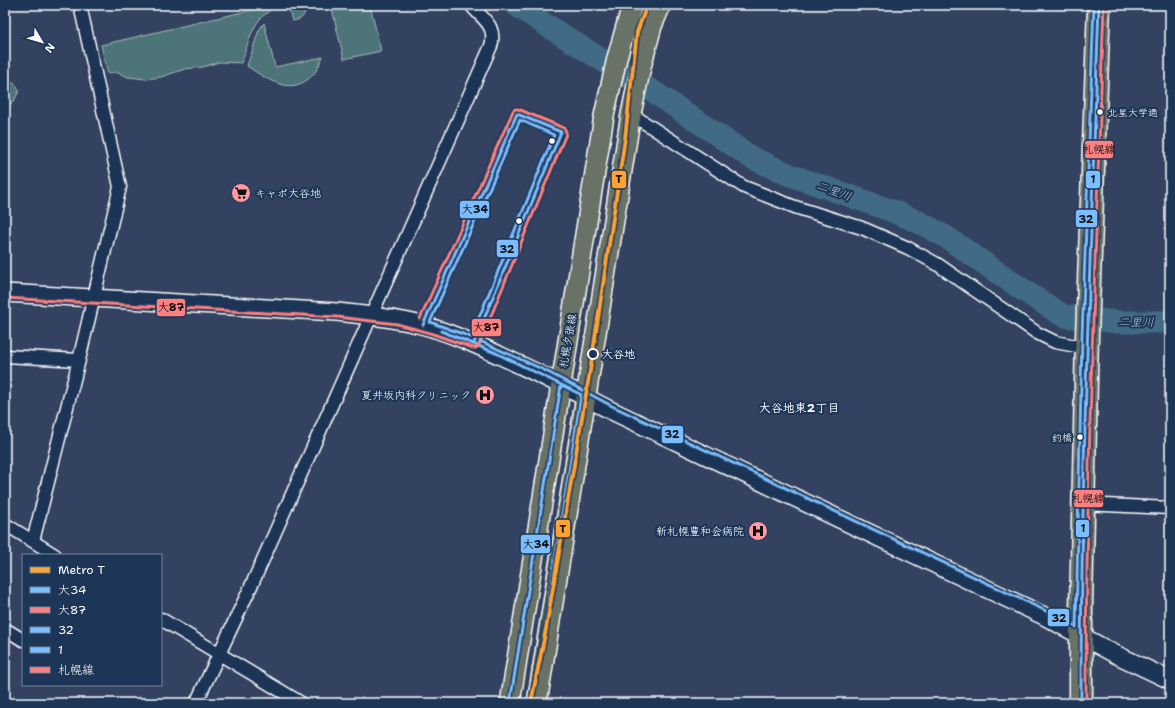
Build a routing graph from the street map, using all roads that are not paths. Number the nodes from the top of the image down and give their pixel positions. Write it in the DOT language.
graph roads {
  1 [pos="80,5"];
  2 [pos="471,5"];
  3 [pos="632,5"];
  4 [pos="661,5"];
  5 [pos="1099,5"];
  6 [pos="632,108"];
  7 [pos="5,294"];
  8 [pos="94,298"];
  9 [pos="372,315"];
  10 [pos="1087,339"];
  11 [pos="5,356"];
  12 [pos="79,360"];
  13 [pos="561,385"];
  14 [pos="586,397"];
  15 [pos="1083,504"];
  16 [pos="1170,508"];
  17 [pos="5,524"];
  18 [pos="33,541"];
  19 [pos="53,554"];
  20 [pos="162,620"];
  21 [pos="5,629"];
  22 [pos="1081,635"];
  23 [pos="22,639"];
  24 [pos="219,654"];
  25 [pos="1170,680"];
  26 [pos="196,703"];
  27 [pos="301,703"];
  28 [pos="510,703"];
  29 [pos="538,703"];
  30 [pos="1081,703"];
  1 -- 8 [label="street"];
  2 -- 9 [label="street"];
  3 -- 13 [label="main road, 札幌夕張線"];
  4 -- 6 [label="main road"];
  5 -- 10 [label="highway"];
  6 -- 10 [label="street"];
  6 -- 14 [label="main road"];
  7 -- 8 [label="street"];
  8 -- 9 [label="street"];
  8 -- 12 [label="street"];
  9 -- 13 [label="street"];
  9 -- 24 [label="street"];
  10 -- 15 [label="highway"];
  11 -- 12 [label="street"];
  12 -- 18 [label="street"];
  13 -- 14 [label="street"];
  13 -- 28 [label="main road, 札幌夕張線"];
  14 -- 22 [label="street"];
  14 -- 29 [label="main road"];
  15 -- 16 [label="street"];
  15 -- 22 [label="highway"];
  17 -- 18 [label="street"];
  18 -- 19 [label="street"];
  20 -- 24 [label="street"];
  21 -- 23 [label="street"];
  22 -- 25 [label="street"];
  22 -- 30 [label="highway"];
  24 -- 26 [label="street"];
  24 -- 27 [label="street"];
}
